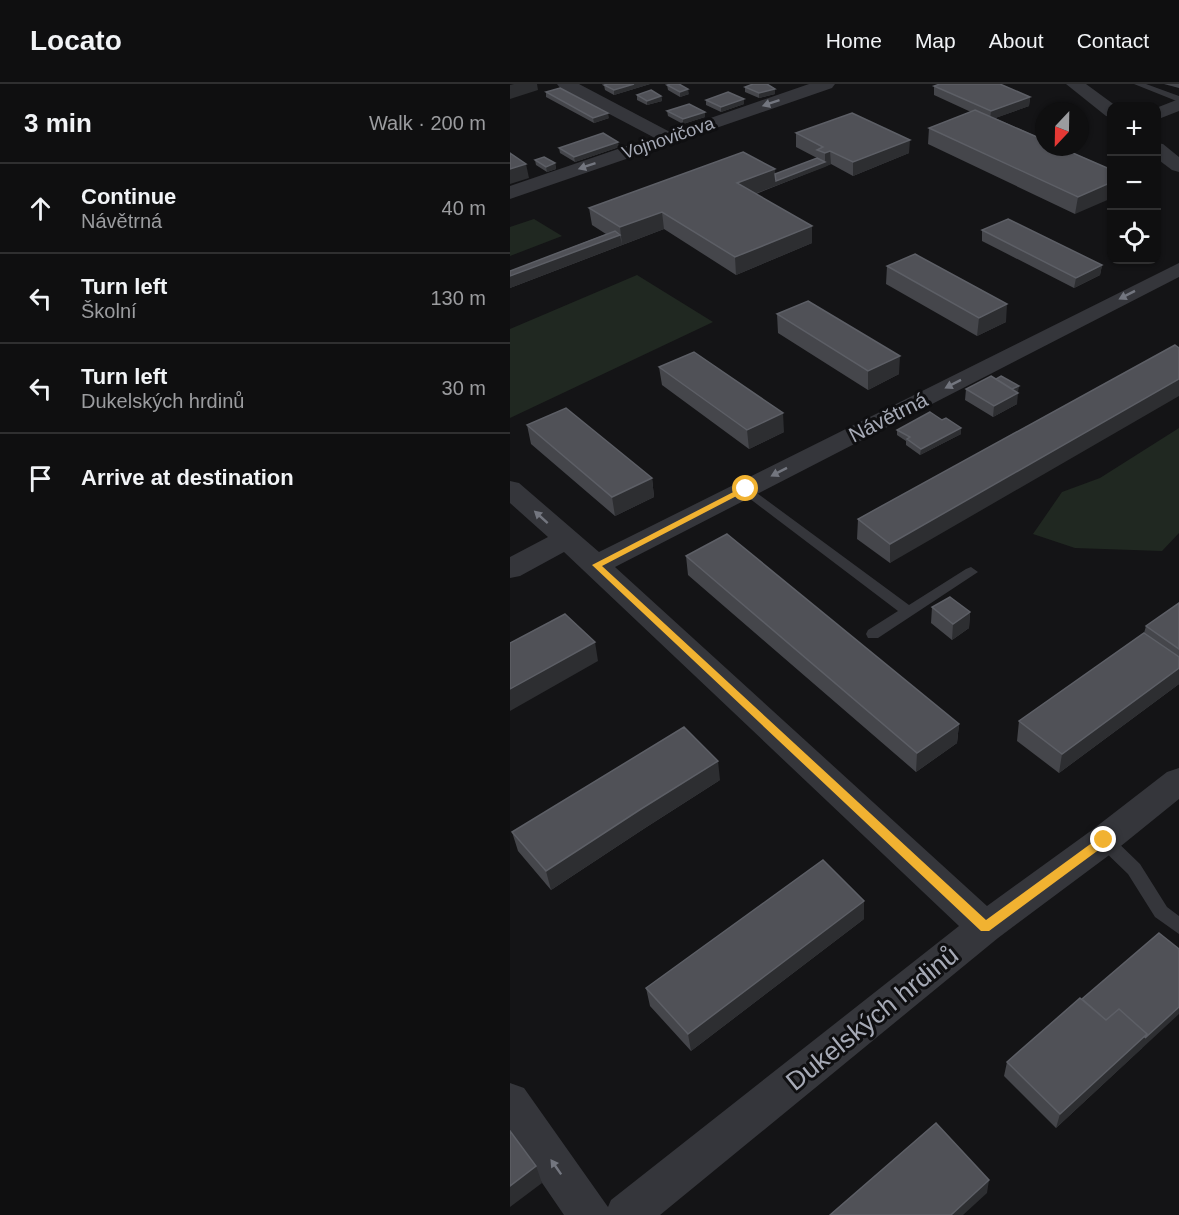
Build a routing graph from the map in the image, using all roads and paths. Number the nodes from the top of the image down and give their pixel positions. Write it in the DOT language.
graph roads {
  1 [pos="566,84"];
  2 [pos="826,84"];
  3 [pos="1075,84"];
  4 [pos="1138,84"];
  5 [pos="1179,99"];
  6 [pos="1179,104"];
  7 [pos="1107,108"];
  8 [pos="1161,113"];
  9 [pos="668,138"];
  10 [pos="1161,152"];
  11 [pos="1179,166"];
  12 [pos="510,193"];
  13 [pos="1179,268"];
  14 [pos="510,489"];
  15 [pos="746,489"];
  16 [pos="566,539"];
  17 [pos="596,565"];
  18 [pos="510,568"];
  19 [pos="971,572"];
  20 [pos="909,612"];
  21 [pos="873,634"];
  22 [pos="1179,781"];
  23 [pos="1104,840"];
  24 [pos="1179,926"];
  25 [pos="985,927"];
  26 [pos="510,1102"];
  27 [pos="590,1215"];
  28 [pos="626,1215"];
  1 -- 9 [label="street"];
  2 -- 9 [label="street, Vojnovičova, one-way"];
  3 -- 7 [label="street"];
  4 -- 5 [label="lane"];
  6 -- 8 [label="street"];
  9 -- 12 [label="street, Vojnovičova, one-way"];
  10 -- 11 [label="street"];
  13 -- 15 [label="street, Návětrná, one-way"];
  16 -- 14 [label="street, one-way"];
  15 -- 17 [label="street, Návětrná"];
  15 -- 20 [label="lane"];
  16 -- 17 [label="street"];
  16 -- 18 [label="street"];
  17 -- 25 [label="street"];
  19 -- 20 [label="lane"];
  20 -- 21 [label="lane"];
  22 -- 23 [label="street, Dukelských hrdinů"];
  23 -- 24 [label="lane"];
  23 -- 25 [label="street, Dukelských hrdinů"];
  25 -- 28 [label="street, Dukelských hrdinů"];
  27 -- 26 [label="street, one-way"];
}
